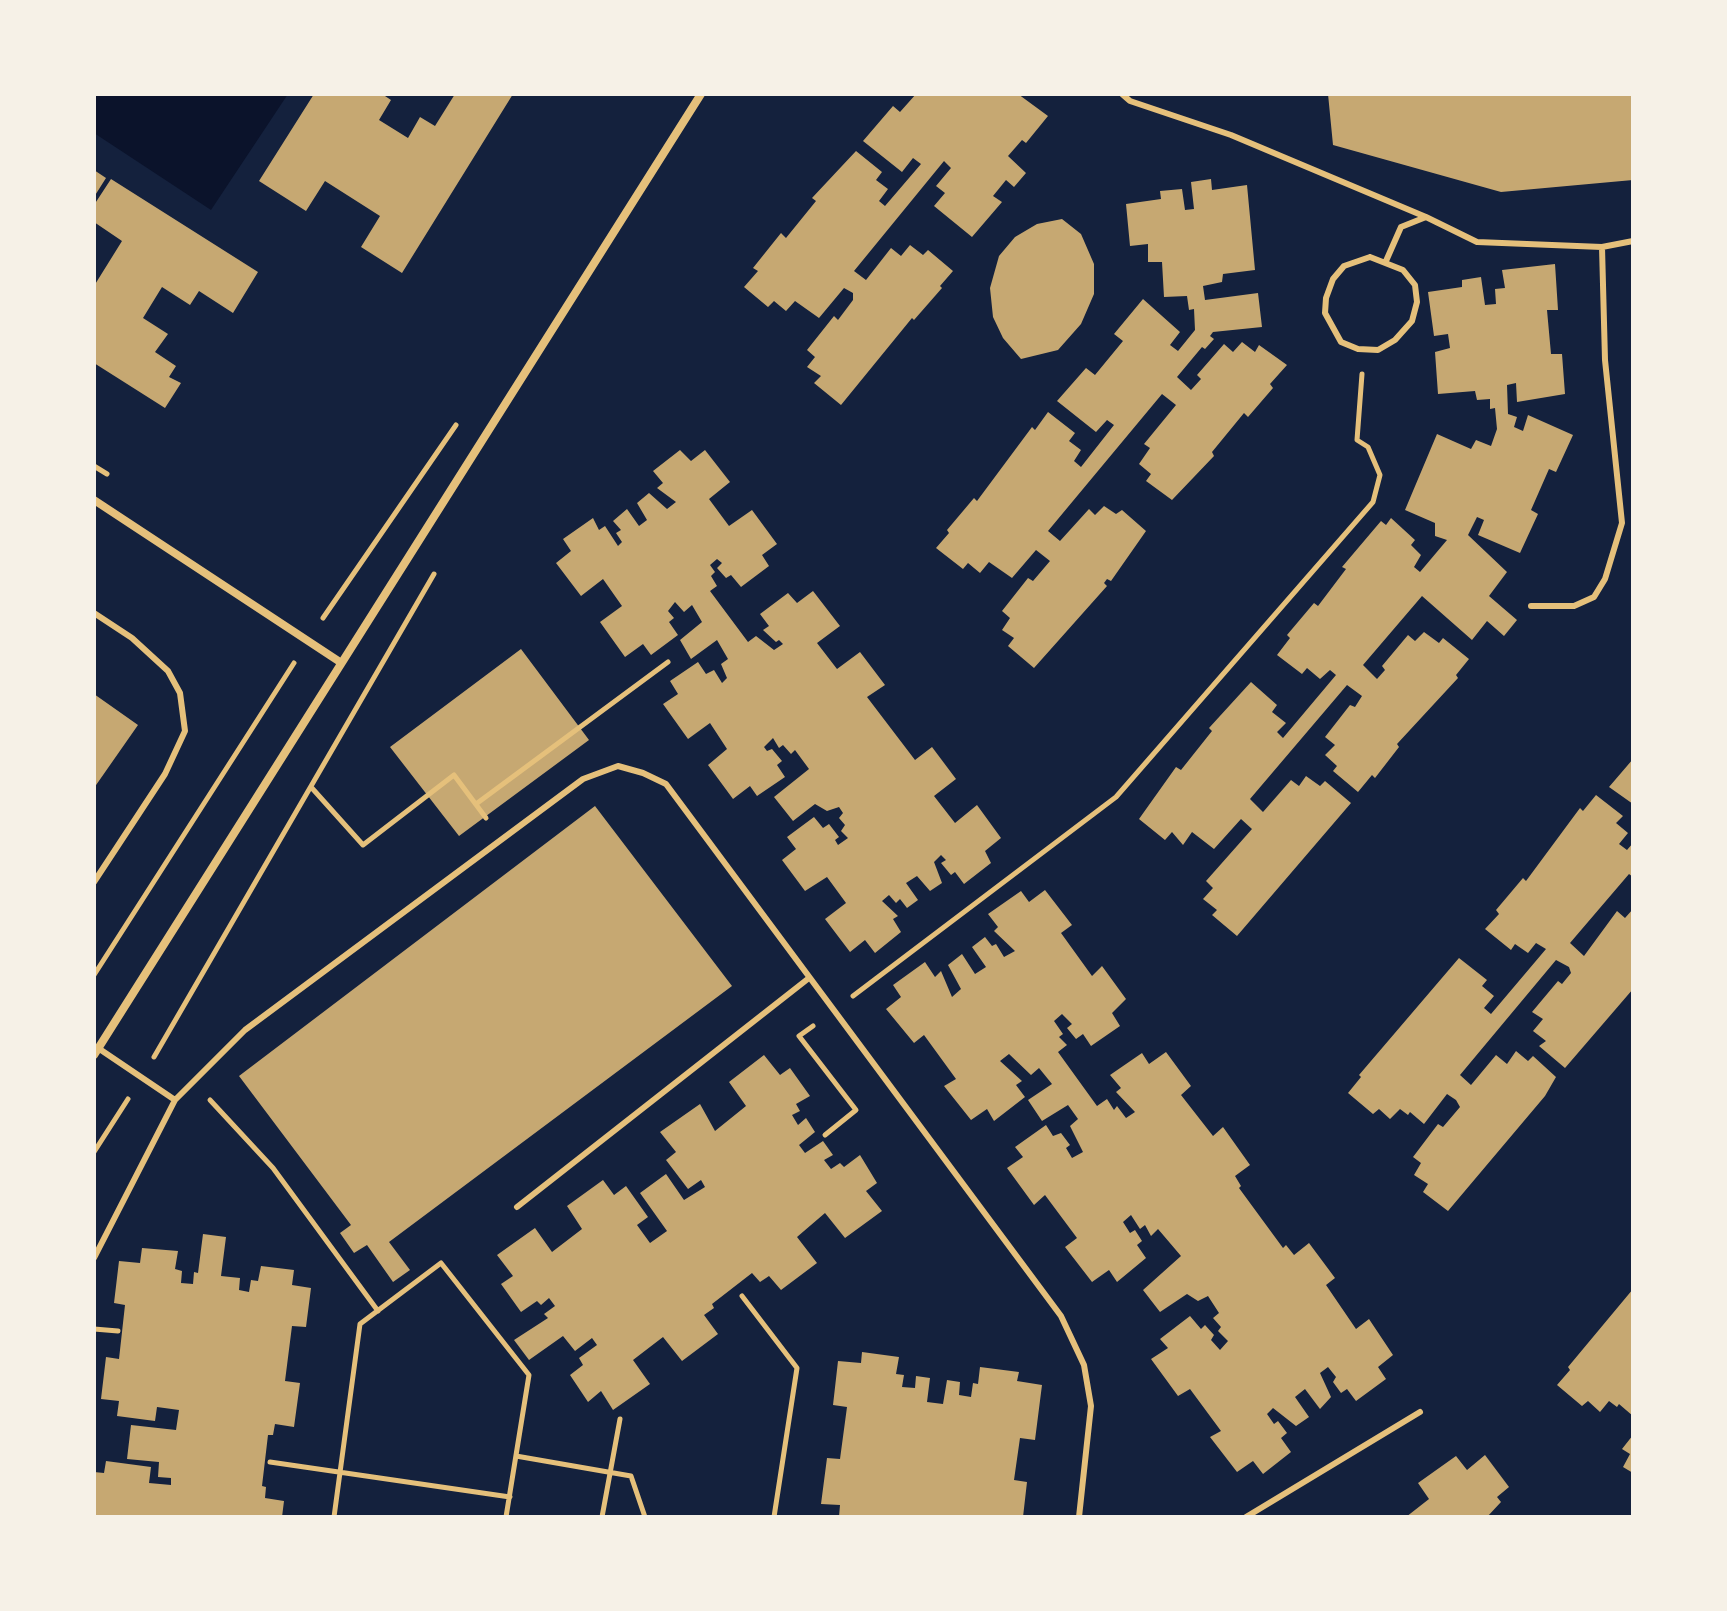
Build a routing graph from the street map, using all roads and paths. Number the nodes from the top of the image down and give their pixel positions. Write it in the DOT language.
graph roads {
  1 [pos="701,94"];
  2 [pos="1122,94"];
  3 [pos="1426,217"];
  4 [pos="1633,241"];
  5 [pos="1602,247"];
  6 [pos="1386,261"];
  7 [pos="1364,348"];
  8 [pos="94,500"];
  9 [pos="435,573"];
  10 [pos="1531,606"];
  11 [pos="94,613"];
  12 [pos="308,641"];
  13 [pos="340,662"];
  14 [pos="668,662"];
  15 [pos="311,787"];
  16 [pos="476,804"];
  17 [pos="502,839"];
  18 [pos="94,882"];
  19 [pos="94,975"];
  20 [pos="809,978"];
  21 [pos="833,1010"];
  22 [pos="96,1051"];
  23 [pos="142,1078"];
  24 [pos="193,1081"];
  25 [pos="175,1100"];
  26 [pos="825,1135"];
  27 [pos="94,1152"];
  28 [pos="517,1207"];
  29 [pos="94,1258"];
  30 [pos="742,1296"];
  31 [pos="378,1311"];
  32 [pos="94,1329"];
  33 [pos="118,1331"];
  34 [pos="1420,1412"];
  35 [pos="620,1419"];
  36 [pos="516,1456"];
  37 [pos="270,1462"];
  38 [pos="340,1472"];
  39 [pos="610,1472"];
  40 [pos="510,1497"];
  41 [pos="334,1517"];
  42 [pos="506,1517"];
  43 [pos="602,1517"];
  44 [pos="645,1517"];
  45 [pos="774,1517"];
  46 [pos="1079,1517"];
  47 [pos="1246,1517"];
  1 -- 13 [label="street"];
  2 -- 3 [label="lane"];
  3 -- 5 [label="lane"];
  3 -- 6 [label="lane"];
  4 -- 5 [label="lane"];
  5 -- 10 [label="lane"];
  6 -- 7 [label="lane"];
  6 -- 7 [label="lane"];
  7 -- 21 [label="path"];
  8 -- 12 [label="street"];
  9 -- 15 [label="path"];
  11 -- 18 [label="lane"];
  12 -- 13 [label="street"];
  12 -- 19 [label="path"];
  13 -- 22 [label="street"];
  14 -- 16 [label="path"];
  15 -- 16 [label="path"];
  15 -- 23 [label="path"];
  16 -- 17 [label="path"];
  17 -- 20 [label="lane"];
  17 -- 24 [label="lane"];
  20 -- 21 [label="lane"];
  20 -- 28 [label="lane"];
  21 -- 26 [label="path"];
  21 -- 46 [label="lane"];
  22 -- 23 [label="lane"];
  23 -- 25 [label="lane"];
  23 -- 27 [label="path"];
  24 -- 25 [label="lane"];
  24 -- 31 [label="path"];
  25 -- 29 [label="lane"];
  30 -- 45 [label="path"];
  31 -- 36 [label="path"];
  31 -- 38 [label="path"];
  32 -- 33 [label="path"];
  34 -- 47 [label="lane"];
  35 -- 39 [label="path"];
  36 -- 39 [label="path"];
  36 -- 40 [label="path"];
  37 -- 38 [label="path"];
  38 -- 40 [label="path"];
  38 -- 41 [label="path"];
  39 -- 43 [label="path"];
  39 -- 44 [label="path"];
  40 -- 42 [label="path"];
}
